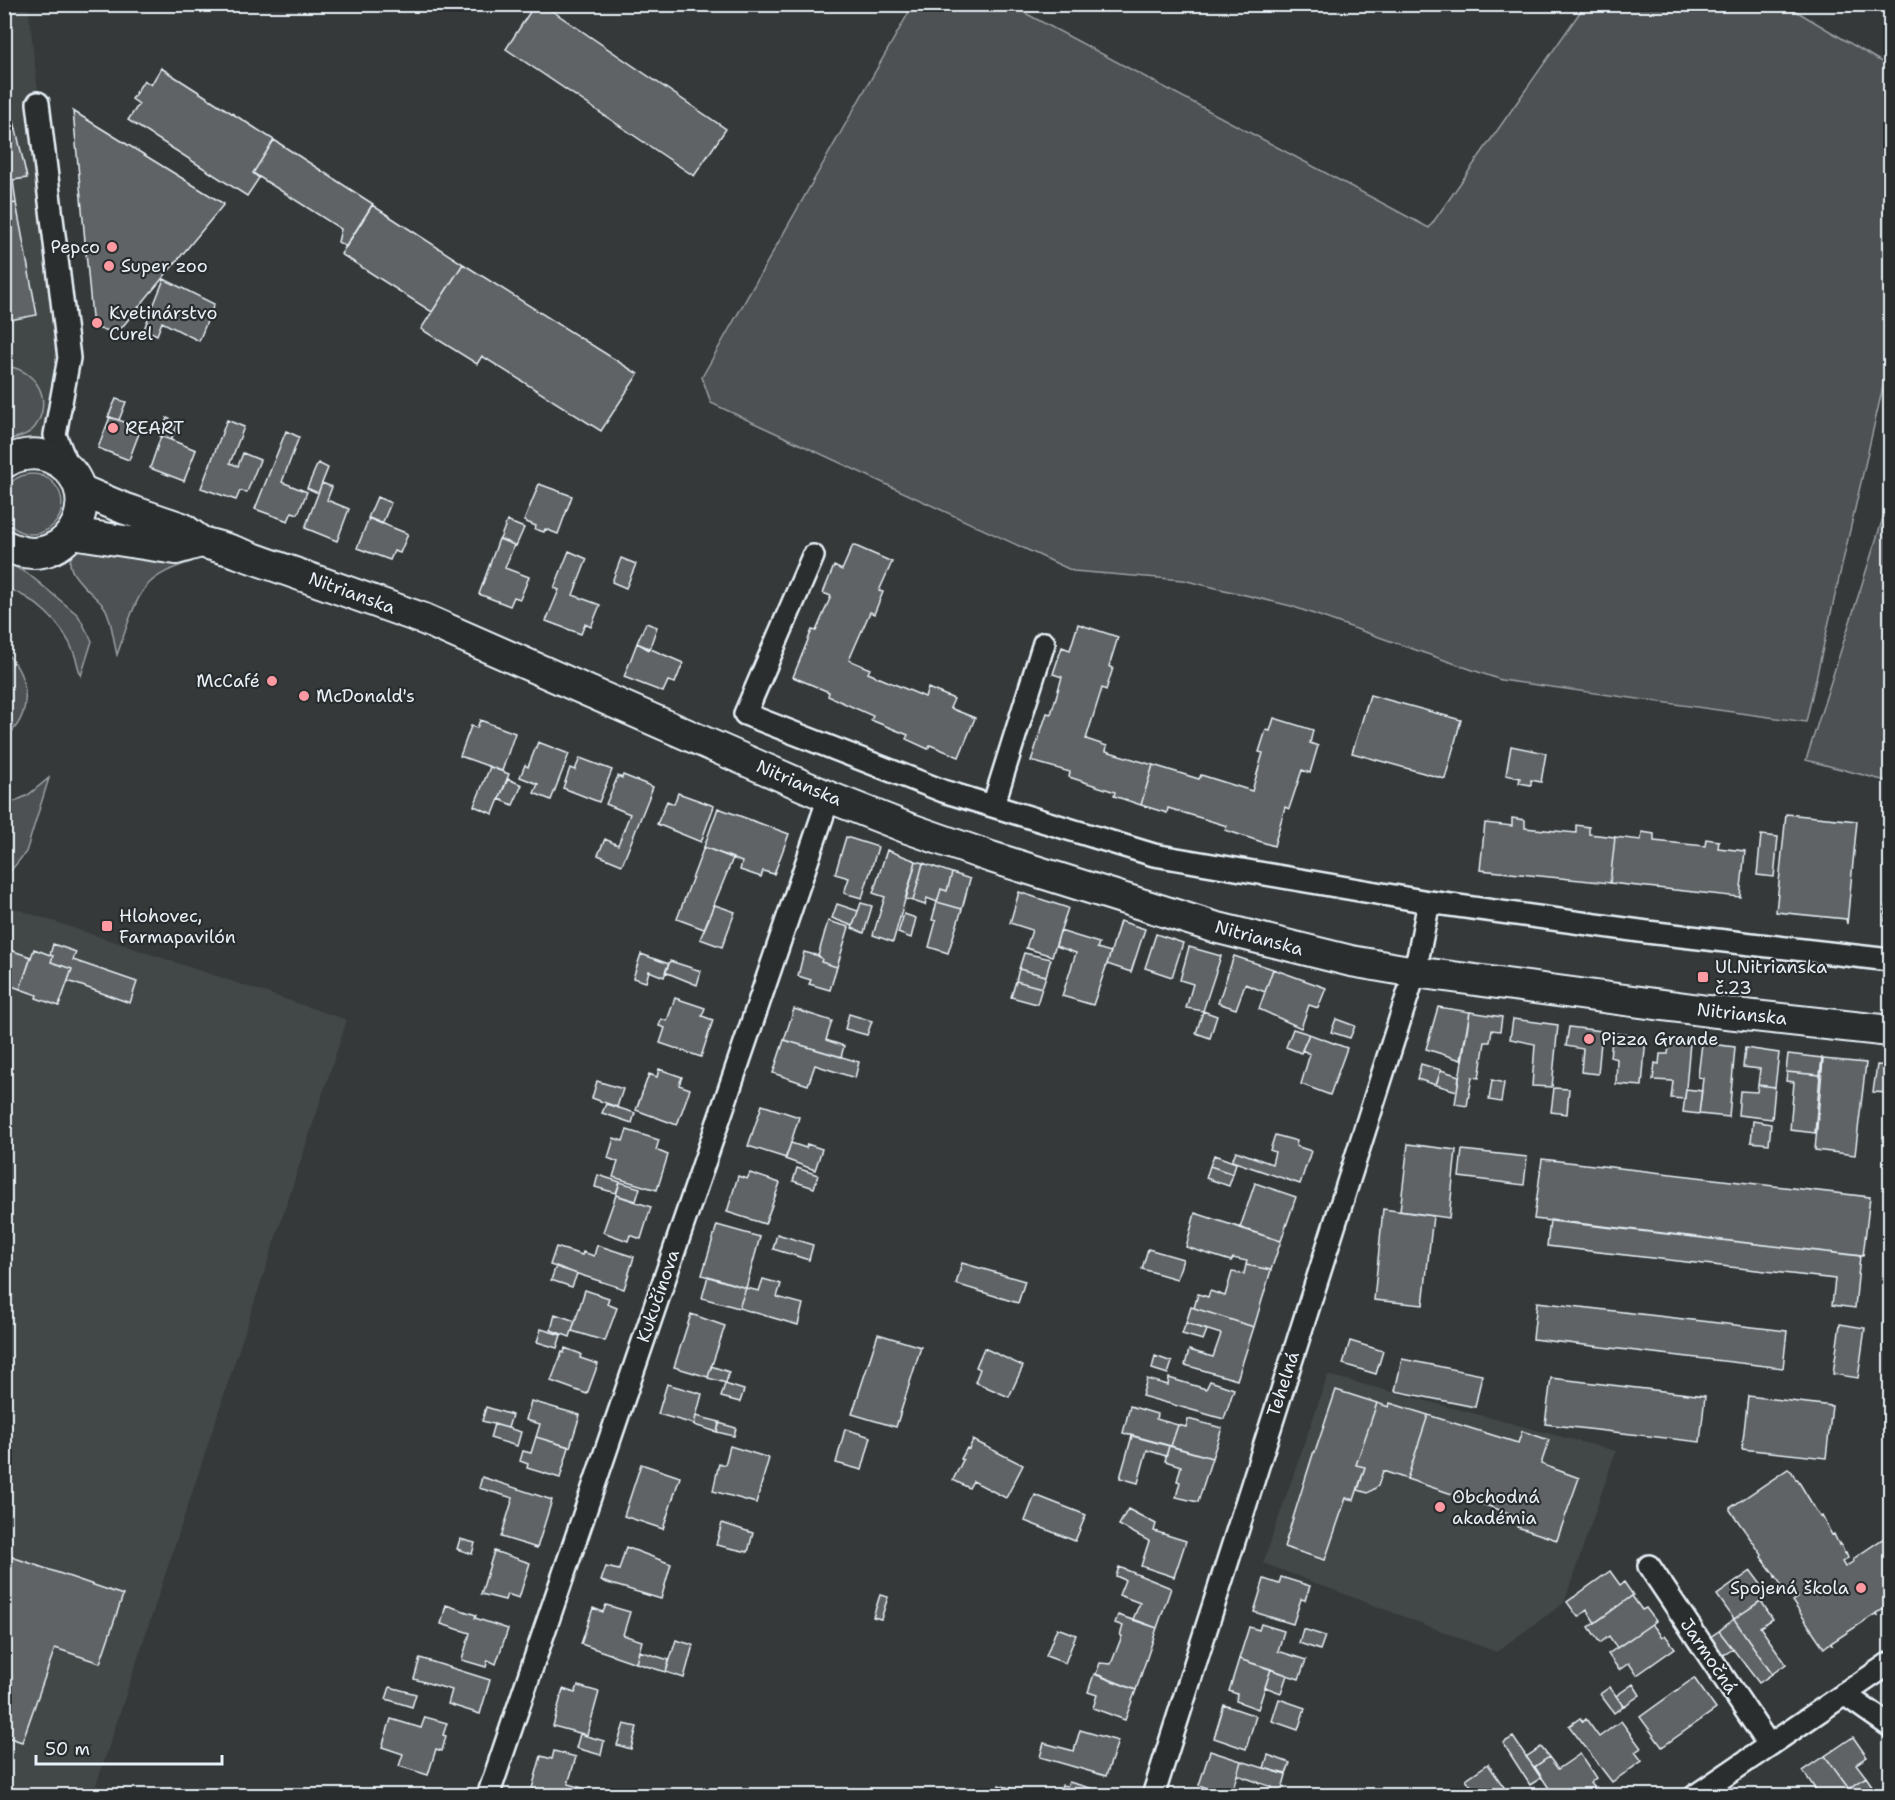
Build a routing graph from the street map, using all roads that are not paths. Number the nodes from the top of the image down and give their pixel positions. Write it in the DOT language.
graph roads {
  1 [pos="38,103"];
  2 [pos="55,435"];
  3 [pos="33,454"];
  4 [pos="4,463"];
  5 [pos="74,480"];
  6 [pos="72,533"];
  7 [pos="201,542"];
  8 [pos="4,545"];
  9 [pos="813,556"];
  10 [pos="1044,643"];
  11 [pos="829,797"];
  12 [pos="993,806"];
  13 [pos="1429,902"];
  14 [pos="1890,960"];
  15 [pos="1414,972"];
  16 [pos="1890,1031"];
  17 [pos="1649,1566"];
  18 [pos="1890,1663"];
  19 [pos="1844,1694"];
  20 [pos="1890,1726"];
  21 [pos="1769,1745"];
  22 [pos="488,1796"];
  23 [pos="1153,1796"];
  24 [pos="1695,1796"];
  1 -- 2 [label="street"];
  2 -- 3 [label="street"];
  2 -- 5 [label="street"];
  3 -- 4 [label="main road"];
  3 -- 5 [label="main road, Nitrianska"];
  5 -- 6 [label="main road"];
  5 -- 7 [label="main road, Nitrianska"];
  6 -- 7 [label="main road, Nitrianska"];
  6 -- 8 [label="main road"];
  7 -- 11 [label="main road, Nitrianska"];
  9 -- 12 [label="street"];
  10 -- 12 [label="street"];
  11 -- 15 [label="main road, Nitrianska"];
  11 -- 22 [label="street, Kukučínova"];
  12 -- 13 [label="street"];
  13 -- 14 [label="street"];
  13 -- 15 [label="street"];
  15 -- 16 [label="main road, Nitrianska"];
  15 -- 23 [label="street, Tehelná"];
  17 -- 21 [label="street, Jarmočná"];
  18 -- 19 [label="street"];
  19 -- 20 [label="street"];
  19 -- 21 [label="street"];
  21 -- 24 [label="street"];
}
